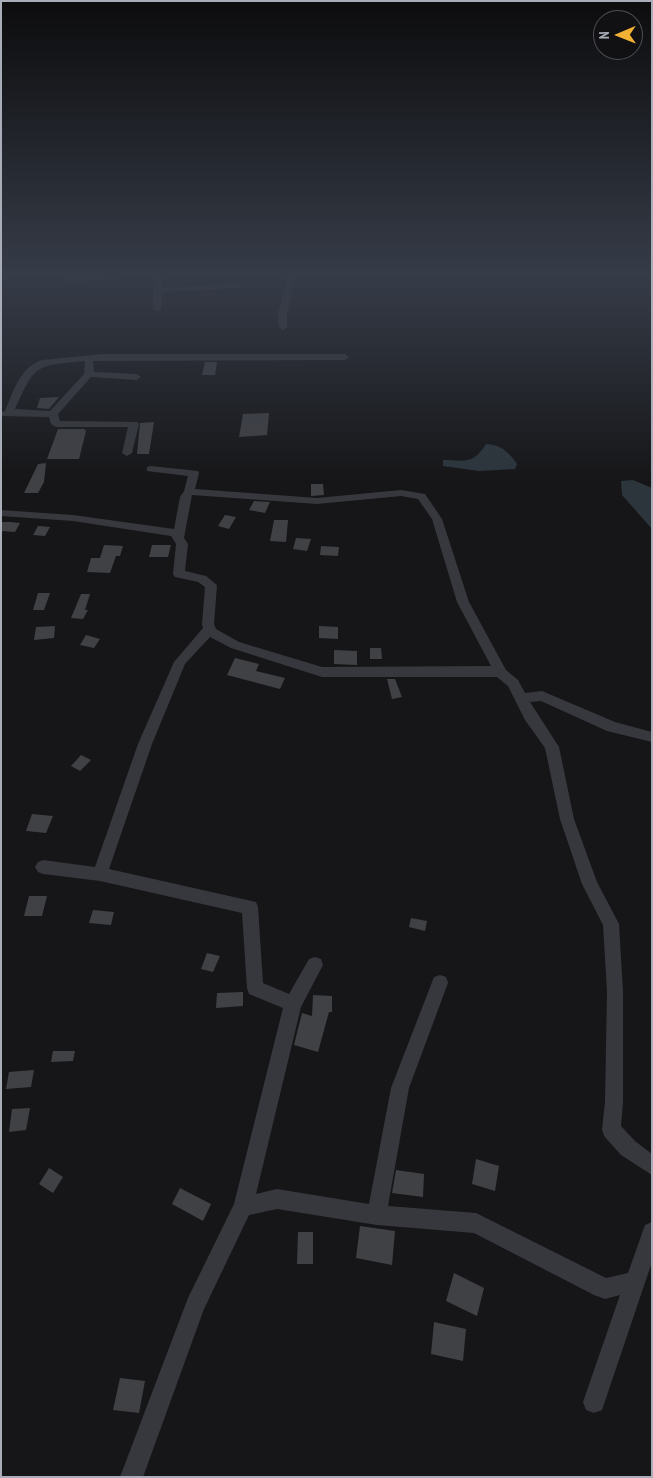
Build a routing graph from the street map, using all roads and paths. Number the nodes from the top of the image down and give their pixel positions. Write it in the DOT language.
graph roads {
  1 [pos="345,357"];
  2 [pos="90,360"];
  3 [pos="89,374"];
  4 [pos="136,377"];
  5 [pos="5,414"];
  6 [pos="53,414"];
  7 [pos="127,453"];
  8 [pos="151,469"];
  9 [pos="189,492"];
  10 [pos="1,513"];
  11 [pos="179,536"];
  12 [pos="210,629"];
  13 [pos="501,673"];
  14 [pos="521,698"];
  15 [pos="652,737"];
  16 [pos="43,867"];
  17 [pos="100,874"];
  18 [pos="315,965"];
  19 [pos="440,983"];
  20 [pos="293,1004"];
  21 [pos="652,1166"];
  22 [pos="243,1206"];
  23 [pos="378,1215"];
  24 [pos="652,1232"];
  25 [pos="634,1281"];
  26 [pos="594,1402"];
  27 [pos="132,1477"];
  1 -- 2 [label="street"];
  2 -- 3 [label="street"];
  2 -- 5 [label="street"];
  3 -- 4 [label="street"];
  3 -- 6 [label="street"];
  5 -- 6 [label="street"];
  6 -- 7 [label="street"];
  8 -- 9 [label="street"];
  9 -- 11 [label="street"];
  9 -- 13 [label="street"];
  10 -- 11 [label="street"];
  11 -- 12 [label="street"];
  12 -- 13 [label="street"];
  12 -- 17 [label="street"];
  13 -- 14 [label="street"];
  14 -- 15 [label="street"];
  14 -- 21 [label="street"];
  16 -- 17 [label="street"];
  17 -- 20 [label="street"];
  18 -- 20 [label="street"];
  19 -- 23 [label="street"];
  20 -- 22 [label="street"];
  22 -- 23 [label="street"];
  22 -- 27 [label="street"];
  23 -- 25 [label="street"];
  24 -- 25 [label="street"];
  25 -- 26 [label="street"];
}
